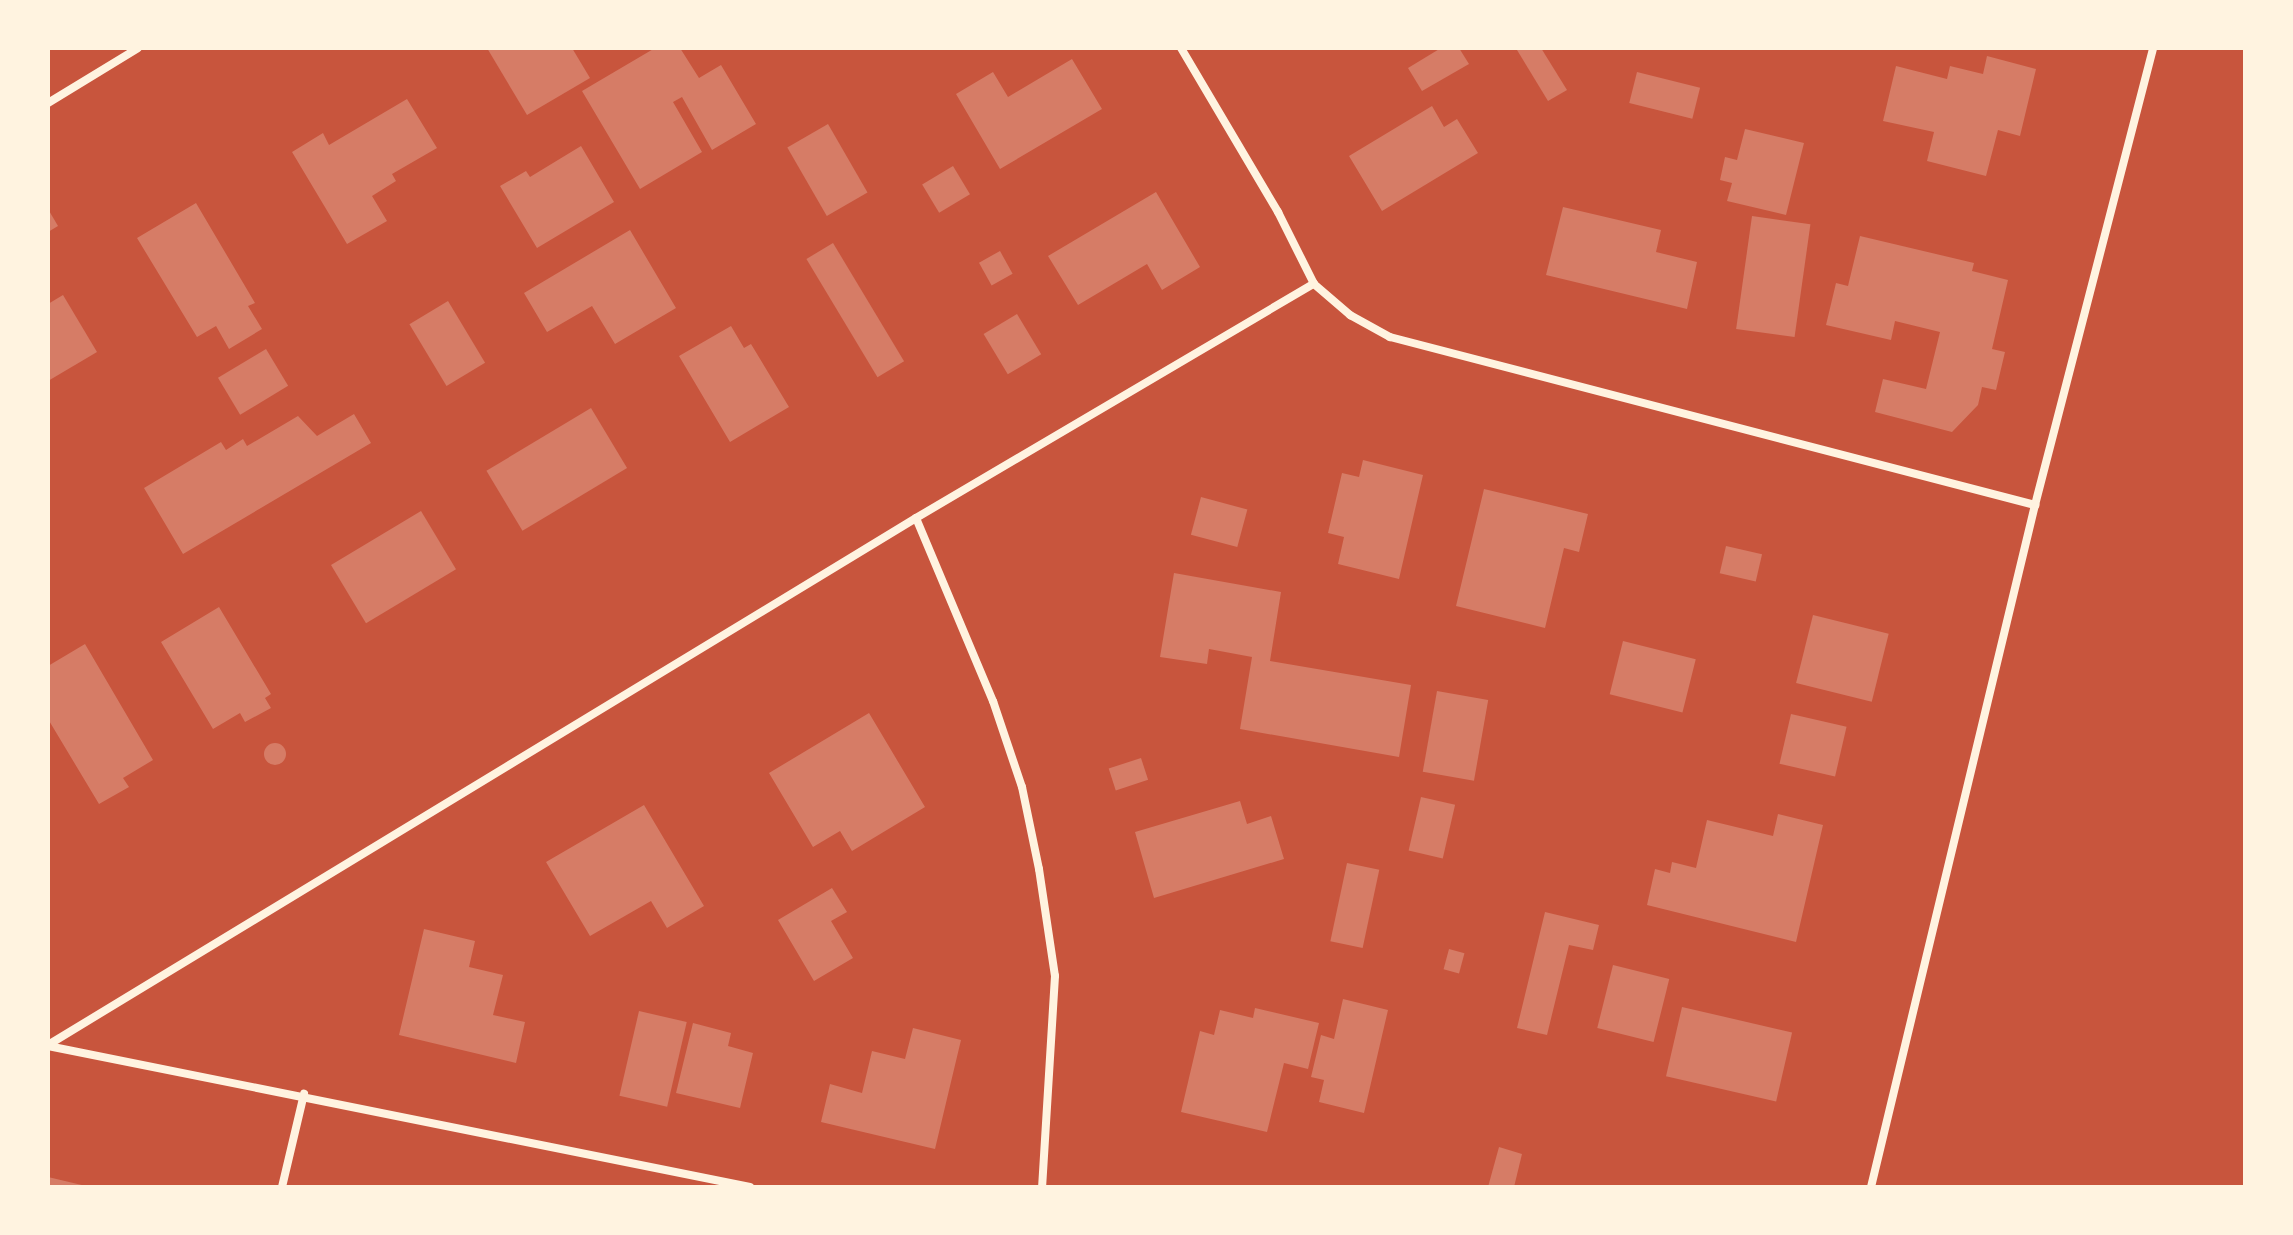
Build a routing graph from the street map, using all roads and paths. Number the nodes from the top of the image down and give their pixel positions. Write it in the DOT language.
graph roads {
  1 [pos="138,48"];
  2 [pos="1181,48"];
  3 [pos="2153,48"];
  4 [pos="48,103"];
  5 [pos="1314,284"];
  6 [pos="2035,505"];
  7 [pos="916,518"];
  8 [pos="48,1046"];
  9 [pos="304,1094"];
  10 [pos="282,1187"];
  11 [pos="750,1187"];
  12 [pos="1042,1187"];
  13 [pos="1871,1187"];
  1 -- 4 [label="street"];
  2 -- 5 [label="street"];
  3 -- 6 [label="street"];
  5 -- 6 [label="street"];
  5 -- 7 [label="street"];
  6 -- 13 [label="street"];
  7 -- 8 [label="street"];
  7 -- 12 [label="street"];
  8 -- 9 [label="street"];
  9 -- 10 [label="street"];
  9 -- 11 [label="street"];
}
